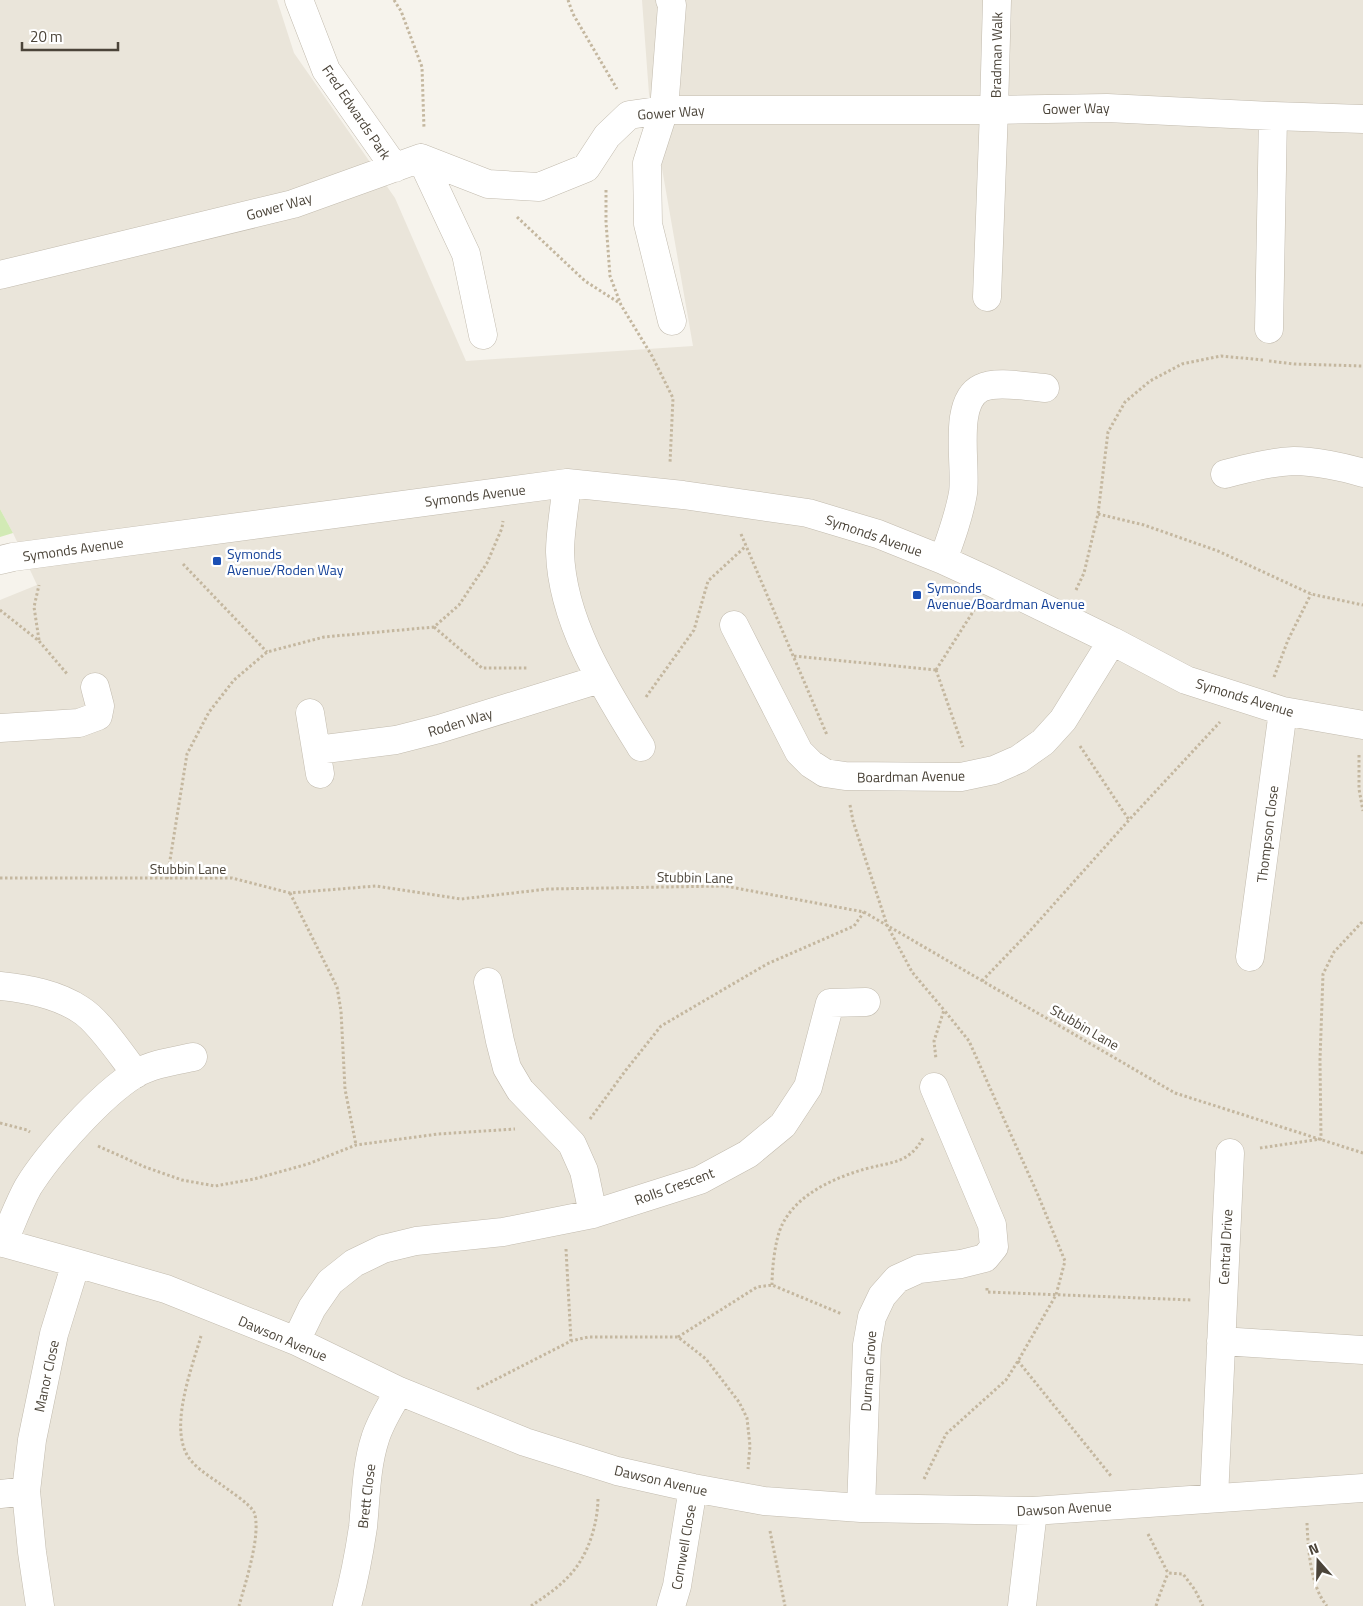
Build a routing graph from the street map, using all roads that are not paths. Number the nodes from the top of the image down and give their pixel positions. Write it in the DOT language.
graph roads {
  1 [pos="298,0"];
  2 [pos="670,0"];
  3 [pos="997,0"];
  4 [pos="664,110"];
  5 [pos="994,110"];
  6 [pos="1273,116"];
  7 [pos="1363,118"];
  8 [pos="422,158"];
  9 [pos="395,168"];
  10 [pos="0,276"];
  11 [pos="987,297"];
  12 [pos="672,321"];
  13 [pos="1268,329"];
  14 [pos="483,335"];
  15 [pos="1045,388"];
  16 [pos="1363,473"];
  17 [pos="1225,474"];
  18 [pos="567,484"];
  19 [pos="0,560"];
  20 [pos="943,560"];
  21 [pos="734,624"];
  22 [pos="1112,641"];
  23 [pos="600,679"];
  24 [pos="95,687"];
  25 [pos="1275,708"];
  26 [pos="310,713"];
  27 [pos="1361,725"];
  28 [pos="0,728"];
  29 [pos="641,746"];
  30 [pos="1250,957"];
  31 [pos="488,982"];
  32 [pos="0,986"];
  33 [pos="866,1002"];
  34 [pos="193,1057"];
  35 [pos="136,1074"];
  36 [pos="934,1087"];
  37 [pos="1230,1153"];
  38 [pos="593,1214"];
  39 [pos="1,1243"];
  40 [pos="76,1263"];
  41 [pos="296,1341"];
  42 [pos="1221,1341"];
  43 [pos="1363,1350"];
  44 [pos="399,1391"];
  45 [pos="693,1488"];
  46 [pos="1363,1488"];
  47 [pos="13,1492"];
  48 [pos="1214,1498"];
  49 [pos="861,1508"];
  50 [pos="1032,1511"];
  51 [pos="40,1606"];
  52 [pos="347,1606"];
  53 [pos="671,1606"];
  54 [pos="1022,1606"];
  1 -- 9 [label="street, Fred Edwards Park"];
  2 -- 4 [label="street"];
  3 -- 5 [label="street, Bradman Walk"];
  4 -- 5 [label="street, Gower Way"];
  4 -- 8 [label="street, Gower Way"];
  4 -- 12 [label="street"];
  5 -- 6 [label="street, Gower Way"];
  5 -- 11 [label="street, Bradman Walk"];
  6 -- 7 [label="street, Gower Way"];
  6 -- 13 [label="street"];
  8 -- 9 [label="street, Gower Way"];
  8 -- 14 [label="street"];
  9 -- 10 [label="street, Gower Way"];
  15 -- 20 [label="street"];
  16 -- 17 [label="street"];
  18 -- 19 [label="street, Symonds Avenue"];
  18 -- 20 [label="street, Symonds Avenue"];
  18 -- 23 [label="street"];
  20 -- 22 [label="street, Symonds Avenue"];
  21 -- 22 [label="street, Boardman Avenue"];
  22 -- 25 [label="street, Symonds Avenue"];
  23 -- 26 [label="street, Roden Way"];
  23 -- 29 [label="street"];
  24 -- 28 [label="street"];
  25 -- 27 [label="street, Symonds Avenue"];
  25 -- 30 [label="street, Thompson Close"];
  31 -- 38 [label="street"];
  32 -- 35 [label="street"];
  33 -- 38 [label="street, Rolls Crescent"];
  34 -- 35 [label="street"];
  35 -- 39 [label="street"];
  36 -- 49 [label="street, Durnan Grove"];
  37 -- 42 [label="street, Central Drive"];
  38 -- 41 [label="street, Rolls Crescent"];
  39 -- 40 [label="street, Dawson Avenue"];
  40 -- 41 [label="street, Dawson Avenue"];
  40 -- 47 [label="street, Manor Close"];
  41 -- 44 [label="street, Dawson Avenue"];
  42 -- 43 [label="street"];
  42 -- 48 [label="street, Central Drive"];
  44 -- 45 [label="street, Dawson Avenue"];
  44 -- 52 [label="street, Brett Close"];
  45 -- 49 [label="street, Dawson Avenue"];
  45 -- 53 [label="street, Cornwell Close"];
  46 -- 48 [label="street, Dawson Avenue"];
  47 -- 51 [label="street, Manor Close"];
  48 -- 50 [label="street, Dawson Avenue"];
  49 -- 50 [label="street, Dawson Avenue"];
  50 -- 54 [label="street"];
}
